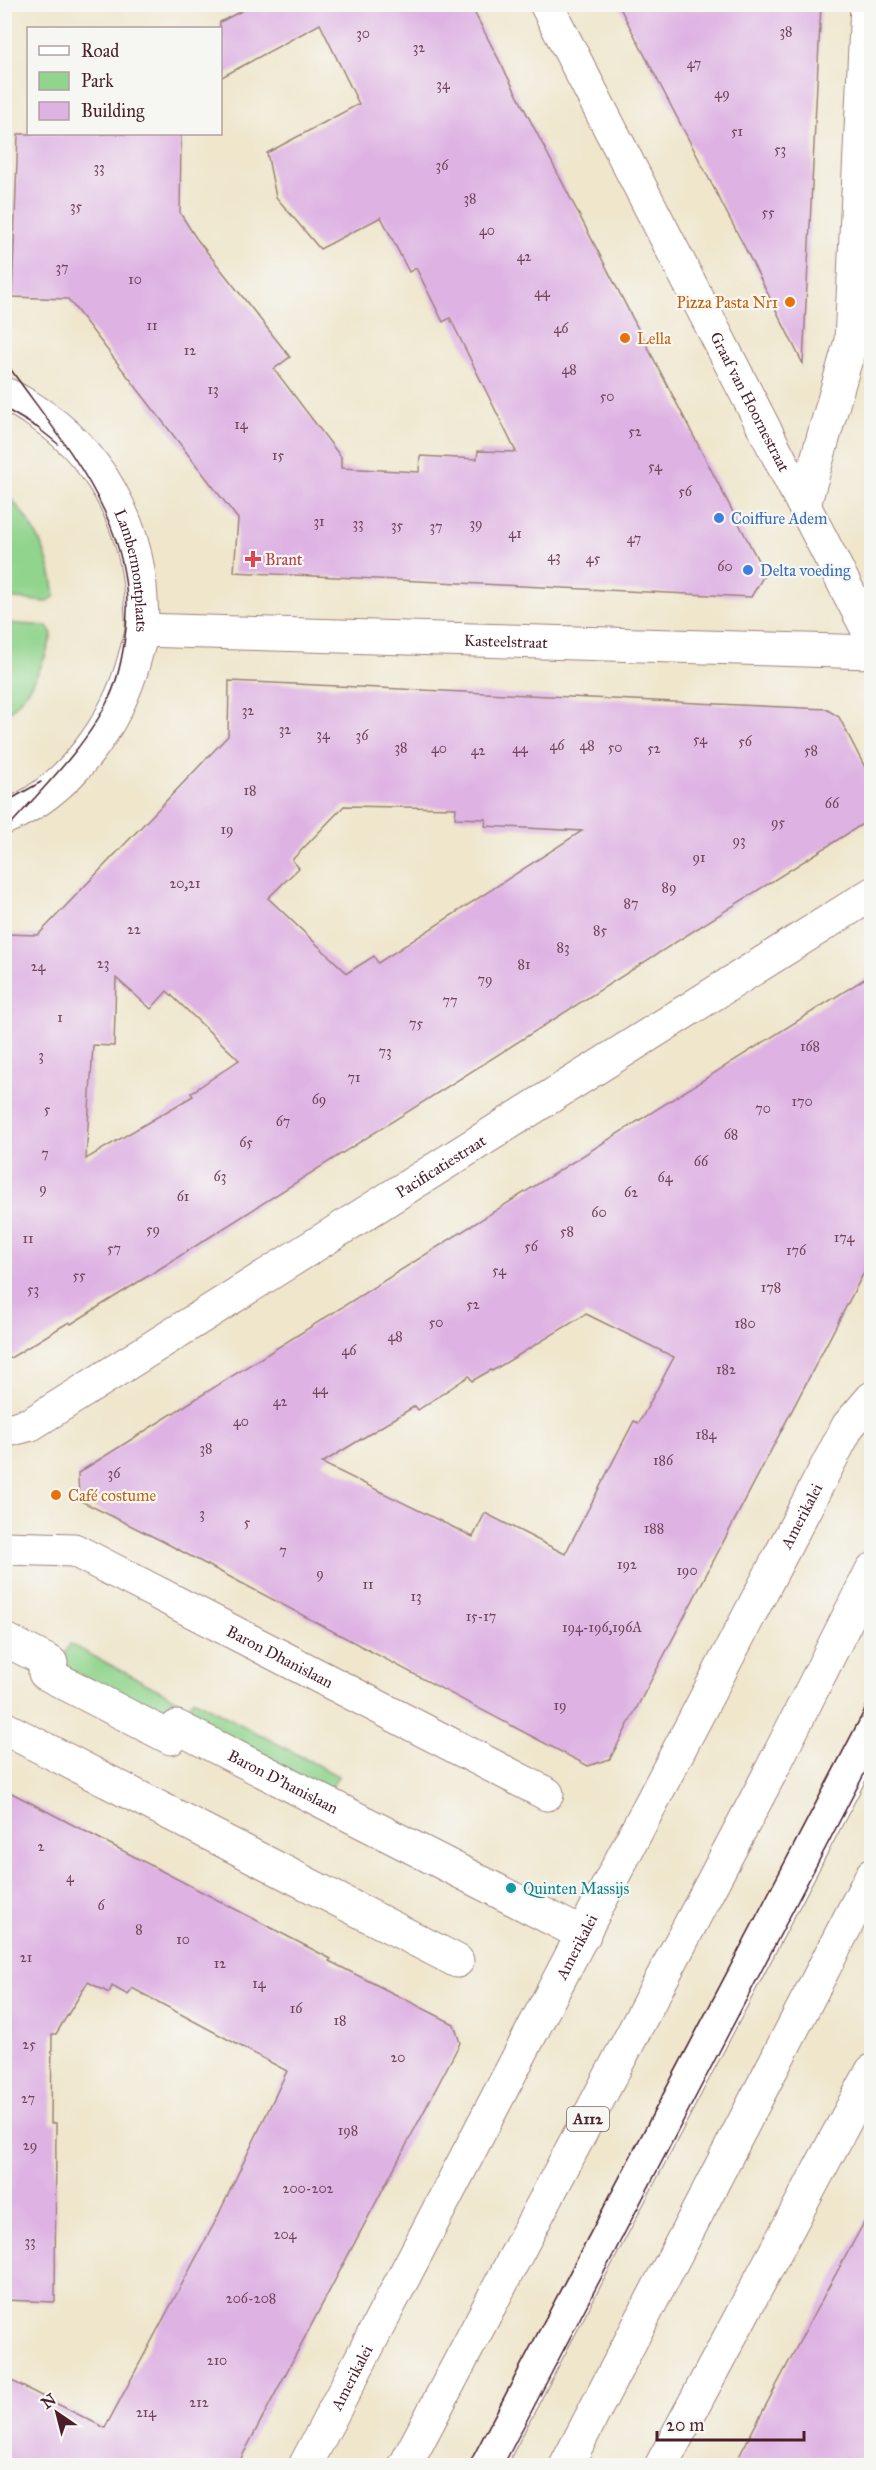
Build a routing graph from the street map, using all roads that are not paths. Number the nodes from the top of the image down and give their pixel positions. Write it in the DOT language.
graph roads {
  1 [pos="546,4"];
  2 [pos="867,4"];
  3 [pos="4,394"];
  4 [pos="804,505"];
  5 [pos="142,630"];
  6 [pos="872,638"];
  7 [pos="872,652"];
  8 [pos="4,818"];
  9 [pos="872,894"];
  10 [pos="872,1398"];
  11 [pos="4,1431"];
  12 [pos="4,1548"];
  13 [pos="872,1570"];
  14 [pos="4,1639"];
  15 [pos="4,1728"];
  16 [pos="872,1732"];
  17 [pos="547,1794"];
  18 [pos="872,1875"];
  19 [pos="584,1935"];
  20 [pos="458,1961"];
  21 [pos="872,2071"];
  22 [pos="305,2466"];
  23 [pos="405,2466"];
  24 [pos="487,2466"];
  25 [pos="566,2466"];
  26 [pos="661,2466"];
  1 -- 4 [label="main road, Graaf van Hoornestraat"];
  2 -- 4 [label="main road"];
  3 -- 5 [label="main road, Lambermontplaats"];
  4 -- 6 [label="main road, Graaf van Hoornestraat"];
  5 -- 7 [label="main road, Kasteelstraat"];
  5 -- 8 [label="main road, Lambermontplaats"];
  9 -- 11 [label="main road, Pacificatiestraat"];
  10 -- 19 [label="main road, Amerikalei"];
  12 -- 17 [label="main road, Baron Dhanislaan"];
  13 -- 23 [label="main road, A112"];
  14 -- 19 [label="main road, Baron D'hanislaan"];
  15 -- 20 [label="main road"];
  16 -- 24 [label="main road"];
  18 -- 25 [label="main road"];
  19 -- 22 [label="main road, Amerikalei"];
  21 -- 26 [label="main road"];
}
